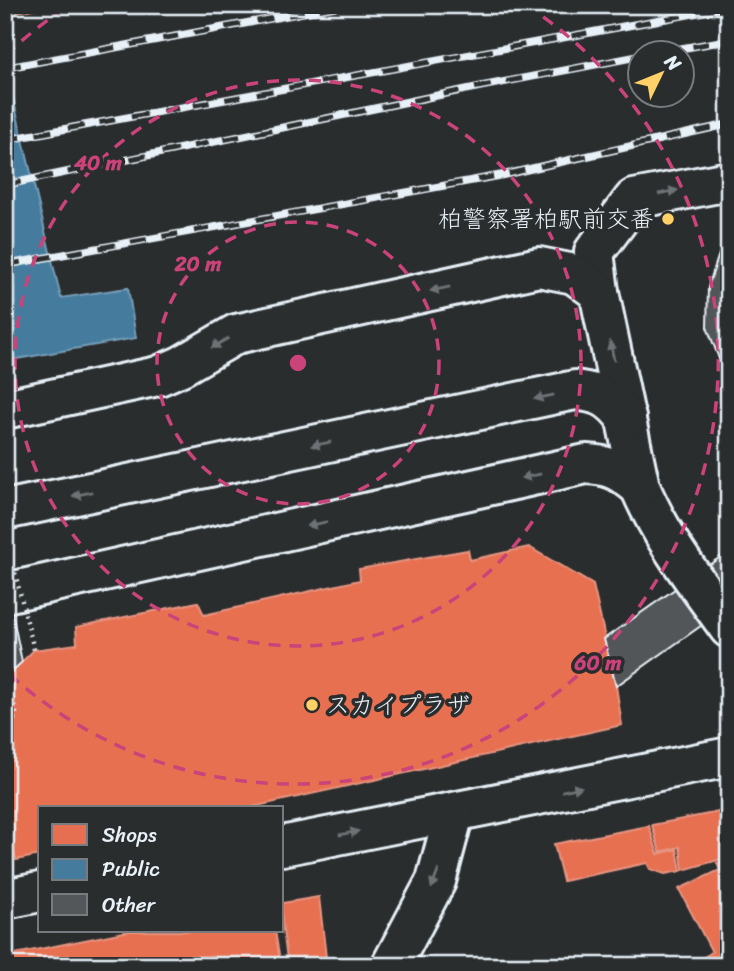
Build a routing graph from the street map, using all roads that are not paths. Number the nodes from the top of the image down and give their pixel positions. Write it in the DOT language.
graph roads {
  1 [pos="729,181"];
  2 [pos="599,292"];
  3 [pos="5,409"];
  4 [pos="626,418"];
  5 [pos="640,487"];
  6 [pos="5,510"];
  7 [pos="5,593"];
  8 [pos="729,628"];
  9 [pos="729,757"];
  10 [pos="454,813"];
  11 [pos="284,846"];
  12 [pos="38,892"];
  13 [pos="5,899"];
  14 [pos="391,966"];
  2 -- 1 [label="street, one-way"];
  2 -- 3 [label="street, one-way"];
  4 -- 2 [label="street, one-way"];
  4 -- 5 [label="street"];
  4 -- 6 [label="street, one-way"];
  5 -- 7 [label="street, one-way"];
  5 -- 8 [label="street"];
  10 -- 9 [label="street, one-way"];
  11 -- 10 [label="street, one-way"];
  10 -- 14 [label="street, one-way"];
  12 -- 13 [label="street"];
}
